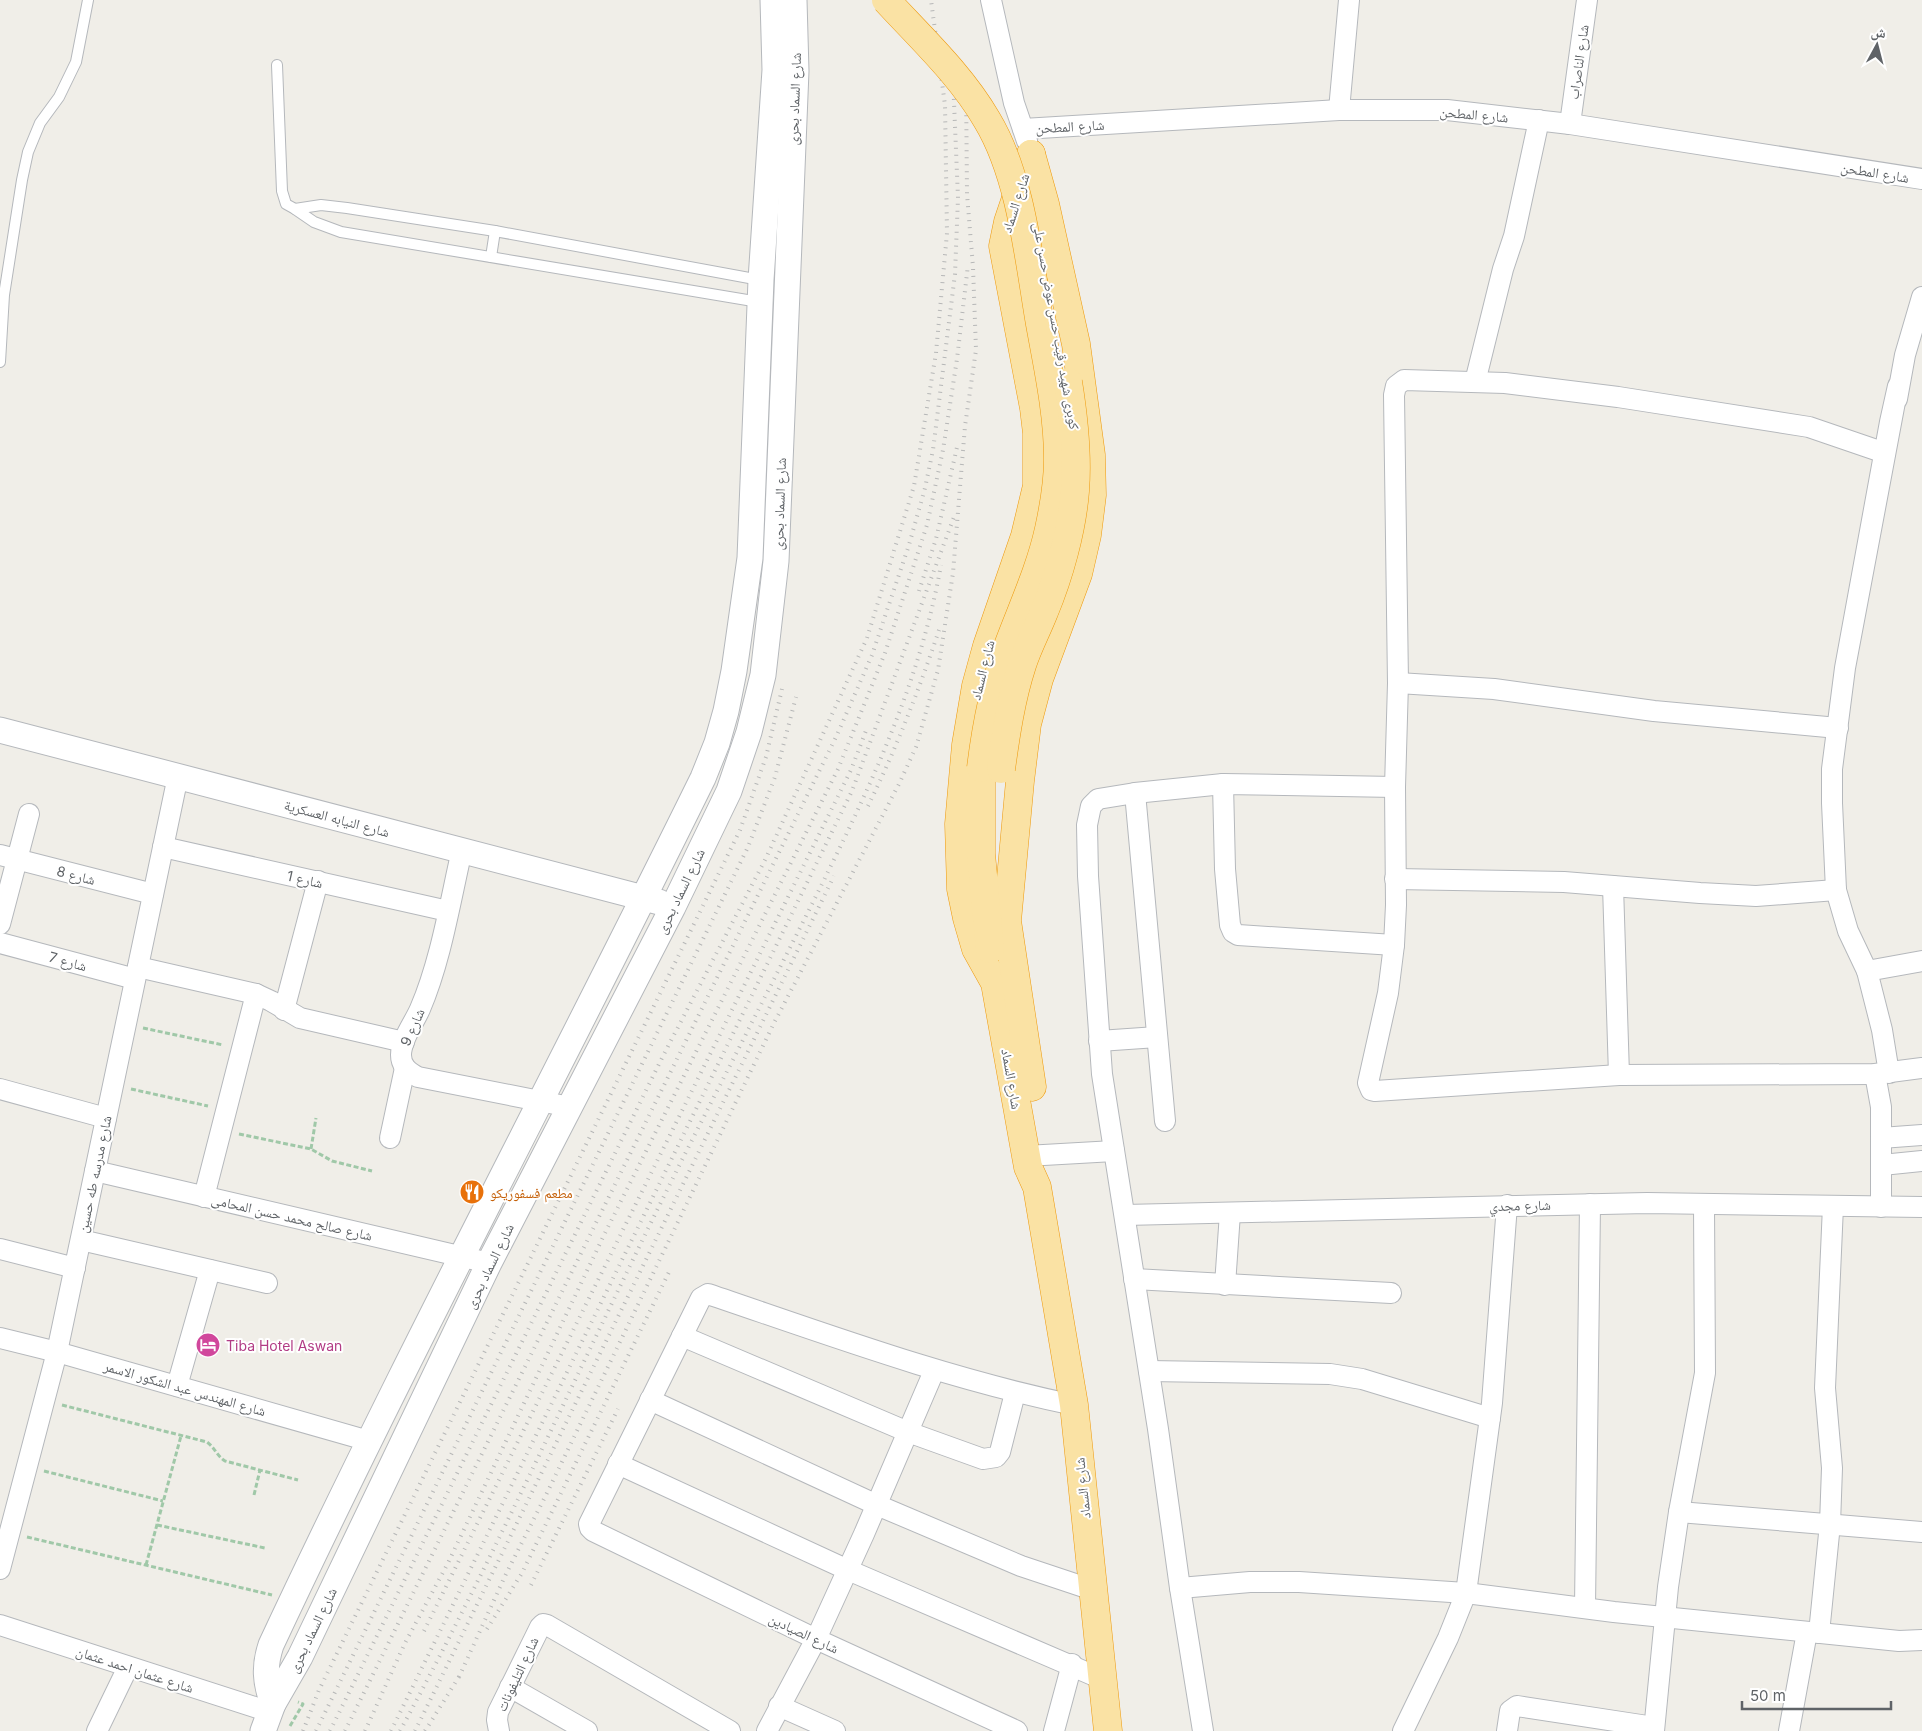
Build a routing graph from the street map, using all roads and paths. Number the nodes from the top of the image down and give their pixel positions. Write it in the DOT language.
graph roads {
  1 [pos="88,0"];
  2 [pos="773,0"];
  3 [pos="794,0"];
  4 [pos="886,0"];
  5 [pos="910,0"];
  6 [pos="991,0"];
  7 [pos="1349,0"];
  8 [pos="1586,0"];
  9 [pos="277,65"];
  10 [pos="785,71"];
  11 [pos="1339,110"];
  12 [pos="1539,120"];
  13 [pos="1570,124"];
  14 [pos="1023,129"];
  15 [pos="1031,154"];
  16 [pos="1922,179"];
  17 [pos="295,209"];
  18 [pos="495,231"];
  19 [pos="491,257"];
  20 [pos="761,291"];
  21 [pos="2,295"];
  22 [pos="786,295"];
  23 [pos="1922,296"];
  24 [pos="0,362"];
  25 [pos="1474,382"];
  26 [pos="1885,453"];
  27 [pos="750,558"];
  28 [pos="776,561"];
  29 [pos="1845,668"];
  30 [pos="734,671"];
  31 [pos="763,675"];
  32 [pos="1398,683"];
  33 [pos="1838,728"];
  34 [pos="0,730"];
  35 [pos="991,768"];
  36 [pos="178,776"];
  37 [pos="1223,784"];
  38 [pos="1395,787"];
  39 [pos="1135,793"];
  40 [pos="29,814"];
  41 [pos="163,846"];
  42 [pos="462,850"];
  43 [pos="8,857"];
  44 [pos="1396,879"];
  45 [pos="318,882"];
  46 [pos="1613,886"];
  47 [pos="1836,890"];
  48 [pos="153,894"];
  49 [pos="644,898"];
  50 [pos="673,907"];
  51 [pos="448,911"];
  52 [pos="1007,921"];
  53 [pos="0,924"];
  54 [pos="0,943"];
  55 [pos="1394,945"];
  56 [pos="1922,961"];
  57 [pos="1867,971"];
  58 [pos="136,973"];
  59 [pos="995,983"];
  60 [pos="256,994"];
  61 [pos="284,1010"];
  62 [pos="126,1024"];
  63 [pos="1158,1037"];
  64 [pos="1099,1041"];
  65 [pos="404,1042"];
  66 [pos="242,1050"];
  67 [pos="405,1068"];
  68 [pos="1922,1068"];
  69 [pos="1882,1074"];
  70 [pos="1619,1075"];
  71 [pos="113,1086"];
  72 [pos="0,1089"];
  73 [pos="542,1101"];
  74 [pos="570,1107"];
  75 [pos="227,1110"];
  76 [pos="106,1118"];
  77 [pos="316,1118"];
  78 [pos="1165,1121"];
  79 [pos="222,1130"];
  80 [pos="1922,1135"];
  81 [pos="390,1138"];
  82 [pos="1881,1138"];
  83 [pos="311,1149"];
  84 [pos="1114,1151"];
  85 [pos="1034,1156"];
  86 [pos="1922,1161"];
  87 [pos="1882,1165"];
  88 [pos="95,1171"];
  89 [pos="372,1171"];
  90 [pos="204,1196"];
  91 [pos="1590,1204"];
  92 [pos="1506,1205"];
  93 [pos="1704,1205"];
  94 [pos="1833,1206"];
  95 [pos="1881,1206"];
  96 [pos="1918,1206"];
  97 [pos="1230,1213"];
  98 [pos="1125,1215"];
  99 [pos="81,1240"];
  100 [pos="0,1249"];
  101 [pos="461,1257"];
  102 [pos="489,1263"];
  103 [pos="75,1268"];
  104 [pos="210,1270"];
  105 [pos="1134,1279"];
  106 [pos="267,1283"];
  107 [pos="1225,1285"];
  108 [pos="1391,1293"];
  109 [pos="682,1336"];
  110 [pos="0,1338"];
  111 [pos="58,1352"];
  112 [pos="934,1371"];
  113 [pos="1148,1371"];
  114 [pos="177,1386"];
  115 [pos="1015,1393"];
  116 [pos="44,1400"];
  117 [pos="650,1400"];
  118 [pos="1074,1405"];
  119 [pos="1490,1418"];
  120 [pos="908,1432"];
  121 [pos="181,1436"];
  122 [pos="369,1440"];
  123 [pos="618,1464"];
  124 [pos="27,1467"];
  125 [pos="260,1470"];
  126 [pos="298,1480"];
  127 [pos="254,1495"];
  128 [pos="163,1501"];
  129 [pos="877,1504"];
  130 [pos="1679,1512"];
  131 [pos="157,1524"];
  132 [pos="1830,1524"];
  133 [pos="1922,1532"];
  134 [pos="10,1533"];
  135 [pos="265,1548"];
  136 [pos="146,1565"];
  137 [pos="0,1569"];
  138 [pos="848,1570"];
  139 [pos="1180,1588"];
  140 [pos="1093,1590"];
  141 [pos="1466,1593"];
  142 [pos="292,1600"];
  143 [pos="1585,1607"];
  144 [pos="1665,1617"];
  145 [pos="0,1625"];
  146 [pos="1813,1632"];
  147 [pos="816,1639"];
  148 [pos="1922,1640"];
  149 [pos="1072,1664"];
  150 [pos="128,1667"];
  151 [pos="1102,1679"];
  152 [pos="510,1687"];
  153 [pos="303,1704"];
  154 [pos="779,1706"];
  155 [pos="268,1716"];
  156 [pos="1654,1729"];
  157 [pos="97,1731"];
  158 [pos="287,1731"];
  159 [pos="499,1731"];
  160 [pos="587,1731"];
  161 [pos="730,1731"];
  162 [pos="767,1731"];
  163 [pos="835,1731"];
  164 [pos="1017,1731"];
  165 [pos="1054,1731"];
  166 [pos="1108,1731"];
  167 [pos="1203,1731"];
  168 [pos="1403,1731"];
  169 [pos="1507,1731"];
  170 [pos="1789,1731"];
  1 -- 21 [label="lane"];
  2 -- 10 [label="street, شارع السماد بحرى"];
  3 -- 10 [label="street, شارع السماد بحرى"];
  4 -- 35 [label="highway, كوبرى شهيد رقيب حسن عوض حسن على, bridge"];
  5 -- 35 [label="highway, كوبرى شهيد رقيب حسن عوض حسن على, bridge"];
  6 -- 14 [label="street, شارع السماد"];
  7 -- 11 [label="street"];
  8 -- 13 [label="street, شارع الناصراب"];
  9 -- 17 [label="lane"];
  10 -- 20 [label="street, شارع السماد بحرى"];
  10 -- 22 [label="street, شارع السماد بحرى"];
  11 -- 12 [label="street, شارع المطحن"];
  11 -- 14 [label="street, شارع المطحن"];
  12 -- 13 [label="street, شارع المطحن"];
  12 -- 25 [label="street"];
  13 -- 16 [label="street, شارع المطحن"];
  14 -- 15 [label="street, شارع السماد"];
  15 -- 52 [label="highway, شارع السماد"];
  15 -- 59 [label="highway, شارع السماد"];
  17 -- 18 [label="lane"];
  17 -- 19 [label="lane"];
  18 -- 19 [label="lane"];
  18 -- 20 [label="lane"];
  19 -- 20 [label="lane"];
  20 -- 22 [label="street"];
  20 -- 27 [label="street, شارع السماد بحرى"];
  21 -- 24 [label="lane"];
  22 -- 28 [label="street, شارع السماد بحرى"];
  23 -- 29 [label="street"];
  25 -- 26 [label="street"];
  25 -- 32 [label="street"];
  26 -- 29 [label="street"];
  26 -- 29 [label="street"];
  27 -- 28 [label="street"];
  27 -- 30 [label="street, شارع السماد بحرى"];
  28 -- 31 [label="street, شارع السماد بحرى"];
  29 -- 33 [label="street"];
  30 -- 31 [label="street"];
  30 -- 49 [label="street, شارع السماد بحرى"];
  31 -- 50 [label="street, شارع السماد بحرى"];
  32 -- 33 [label="street"];
  32 -- 38 [label="street"];
  33 -- 47 [label="street"];
  34 -- 36 [label="street, شارع النيابه العسكرية"];
  35 -- 52 [label="highway, كوبرى شهيد رقيب حسن عوض حسن على"];
  35 -- 59 [label="highway, كوبرى شهيد رقيب حسن عوض حسن على"];
  36 -- 41 [label="street, شارع مدرسه طه حسين"];
  36 -- 42 [label="street, شارع النيابه العسكرية"];
  37 -- 38 [label="street"];
  37 -- 39 [label="street"];
  37 -- 55 [label="street"];
  38 -- 44 [label="street"];
  39 -- 63 [label="street"];
  39 -- 64 [label="street"];
  40 -- 43 [label="street"];
  41 -- 45 [label="street, شارع 1"];
  41 -- 48 [label="street, شارع مدرسه طه حسين"];
  42 -- 49 [label="street, شارع النيابه العسكرية"];
  42 -- 51 [label="street, شارع 9"];
  43 -- 48 [label="street, شارع 8"];
  43 -- 53 [label="street"];
  44 -- 46 [label="street"];
  44 -- 55 [label="street"];
  45 -- 51 [label="street, شارع 1"];
  45 -- 61 [label="street"];
  46 -- 47 [label="street"];
  46 -- 70 [label="street"];
  47 -- 57 [label="street"];
  48 -- 58 [label="street, شارع مدرسه طه حسين"];
  49 -- 50 [label="street, شارع النيابه العسكرية"];
  49 -- 73 [label="street, شارع السماد بحرى"];
  50 -- 74 [label="street, شارع السماد بحرى"];
  51 -- 65 [label="street, شارع 9"];
  52 -- 85 [label="highway, شارع السماد"];
  54 -- 58 [label="street, شارع 7"];
  55 -- 70 [label="street"];
  56 -- 57 [label="street"];
  57 -- 69 [label="street"];
  58 -- 60 [label="street, شارع 7"];
  58 -- 62 [label="street, شارع مدرسه طه حسين"];
  59 -- 85 [label="highway, شارع السماد"];
  60 -- 61 [label="street, شارع 7"];
  60 -- 66 [label="street"];
  61 -- 65 [label="street, شارع 7"];
  62 -- 66 [label="path"];
  62 -- 71 [label="street, شارع مدرسه طه حسين"];
  63 -- 64 [label="street"];
  63 -- 78 [label="street"];
  64 -- 84 [label="street"];
  65 -- 67 [label="street, شارع 9"];
  66 -- 75 [label="street"];
  67 -- 73 [label="street"];
  67 -- 81 [label="street, شارع 9"];
  68 -- 69 [label="street"];
  69 -- 70 [label="street"];
  69 -- 82 [label="street"];
  71 -- 75 [label="path"];
  71 -- 76 [label="street, شارع مدرسه طه حسين"];
  72 -- 76 [label="street"];
  73 -- 74 [label="street"];
  73 -- 101 [label="street, شارع السماد بحرى"];
  74 -- 102 [label="street, شارع السماد بحرى"];
  75 -- 79 [label="street"];
  76 -- 88 [label="street, شارع مدرسه طه حسين"];
  77 -- 83 [label="path"];
  79 -- 83 [label="path"];
  79 -- 90 [label="street"];
  80 -- 82 [label="street"];
  82 -- 87 [label="street"];
  83 -- 89 [label="path"];
  84 -- 85 [label="street"];
  84 -- 98 [label="street"];
  85 -- 118 [label="highway, شارع السماد"];
  86 -- 87 [label="street"];
  87 -- 95 [label="street"];
  88 -- 90 [label="street, شارع صالح محمد حسن المحامى"];
  88 -- 99 [label="street, شارع مدرسه طه حسين"];
  90 -- 101 [label="street, شارع صالح محمد حسن المحامى"];
  91 -- 92 [label="street, شارع مجدي"];
  91 -- 93 [label="street, شارع مجدي"];
  91 -- 143 [label="street"];
  92 -- 97 [label="street, شارع مجدي"];
  92 -- 119 [label="street"];
  93 -- 94 [label="street, شارع مجدي"];
  93 -- 130 [label="street"];
  94 -- 95 [label="street, شارع مجدي"];
  94 -- 132 [label="street"];
  95 -- 96 [label="street, شارع مجدي"];
  97 -- 98 [label="street, شارع مجدي"];
  97 -- 107 [label="street"];
  98 -- 105 [label="street"];
  99 -- 103 [label="street, شارع مدرسه طه حسين"];
  99 -- 104 [label="street"];
  100 -- 103 [label="street"];
  101 -- 102 [label="street, شارع صالح محمد حسن المحامى"];
  101 -- 122 [label="street, شارع السماد بحرى"];
  102 -- 155 [label="street, شارع السماد بحرى"];
  103 -- 111 [label="street, شارع مدرسه طه حسين"];
  104 -- 106 [label="street"];
  104 -- 114 [label="street"];
  105 -- 107 [label="street"];
  105 -- 113 [label="street"];
  107 -- 108 [label="street"];
  109 -- 112 [label="street"];
  109 -- 117 [label="street"];
  109 -- 120 [label="street"];
  110 -- 111 [label="street, شارع المهندس عبد الشكور الاسمر"];
  111 -- 114 [label="street, شارع المهندس عبد الشكور الاسمر"];
  111 -- 116 [label="street, شارع مدرسه طه حسين"];
  112 -- 115 [label="street"];
  112 -- 120 [label="street"];
  113 -- 119 [label="street"];
  113 -- 139 [label="street"];
  114 -- 122 [label="street, شارع المهندس عبد الشكور الاسمر"];
  115 -- 118 [label="street"];
  115 -- 120 [label="street"];
  116 -- 121 [label="path"];
  116 -- 124 [label="street, شارع مدرسه طه حسين"];
  117 -- 123 [label="street"];
  117 -- 129 [label="street"];
  118 -- 140 [label="highway, شارع السماد"];
  119 -- 141 [label="street"];
  120 -- 129 [label="street"];
  121 -- 125 [label="path"];
  121 -- 128 [label="path"];
  122 -- 142 [label="street, شارع السماد بحرى"];
  123 -- 138 [label="street"];
  123 -- 147 [label="street, شارع الصيادين"];
  124 -- 128 [label="path"];
  124 -- 134 [label="street, شارع مدرسه طه حسين"];
  125 -- 126 [label="path"];
  125 -- 127 [label="path"];
  128 -- 131 [label="path"];
  129 -- 138 [label="street"];
  129 -- 140 [label="street"];
  130 -- 132 [label="street"];
  130 -- 144 [label="street"];
  131 -- 135 [label="path"];
  131 -- 136 [label="path"];
  132 -- 133 [label="street"];
  132 -- 146 [label="street"];
  134 -- 136 [label="path"];
  134 -- 137 [label="street, شارع مدرسه طه حسين"];
  136 -- 142 [label="path"];
  138 -- 147 [label="street"];
  138 -- 149 [label="street"];
  139 -- 141 [label="street"];
  139 -- 167 [label="street"];
  140 -- 151 [label="highway, شارع السماد"];
  141 -- 143 [label="street"];
  141 -- 168 [label="street"];
  142 -- 155 [label="street, شارع السماد بحرى"];
  143 -- 144 [label="street"];
  144 -- 146 [label="street"];
  144 -- 156 [label="street"];
  145 -- 150 [label="street, شارع عثمان احمد عثمان"];
  146 -- 148 [label="street"];
  146 -- 170 [label="street"];
  147 -- 154 [label="street"];
  147 -- 164 [label="street, شارع الصيادين"];
  149 -- 151 [label="street"];
  149 -- 165 [label="street"];
  150 -- 155 [label="street, شارع عثمان احمد عثمان"];
  150 -- 157 [label="street"];
  151 -- 166 [label="highway, شارع السماد"];
  152 -- 159 [label="street, شارع التليفونات"];
  152 -- 160 [label="street"];
  152 -- 161 [label="street, شارع التليفونات"];
  153 -- 158 [label="path"];
  154 -- 162 [label="street"];
  154 -- 163 [label="street"];
  156 -- 169 [label="street"];
}
